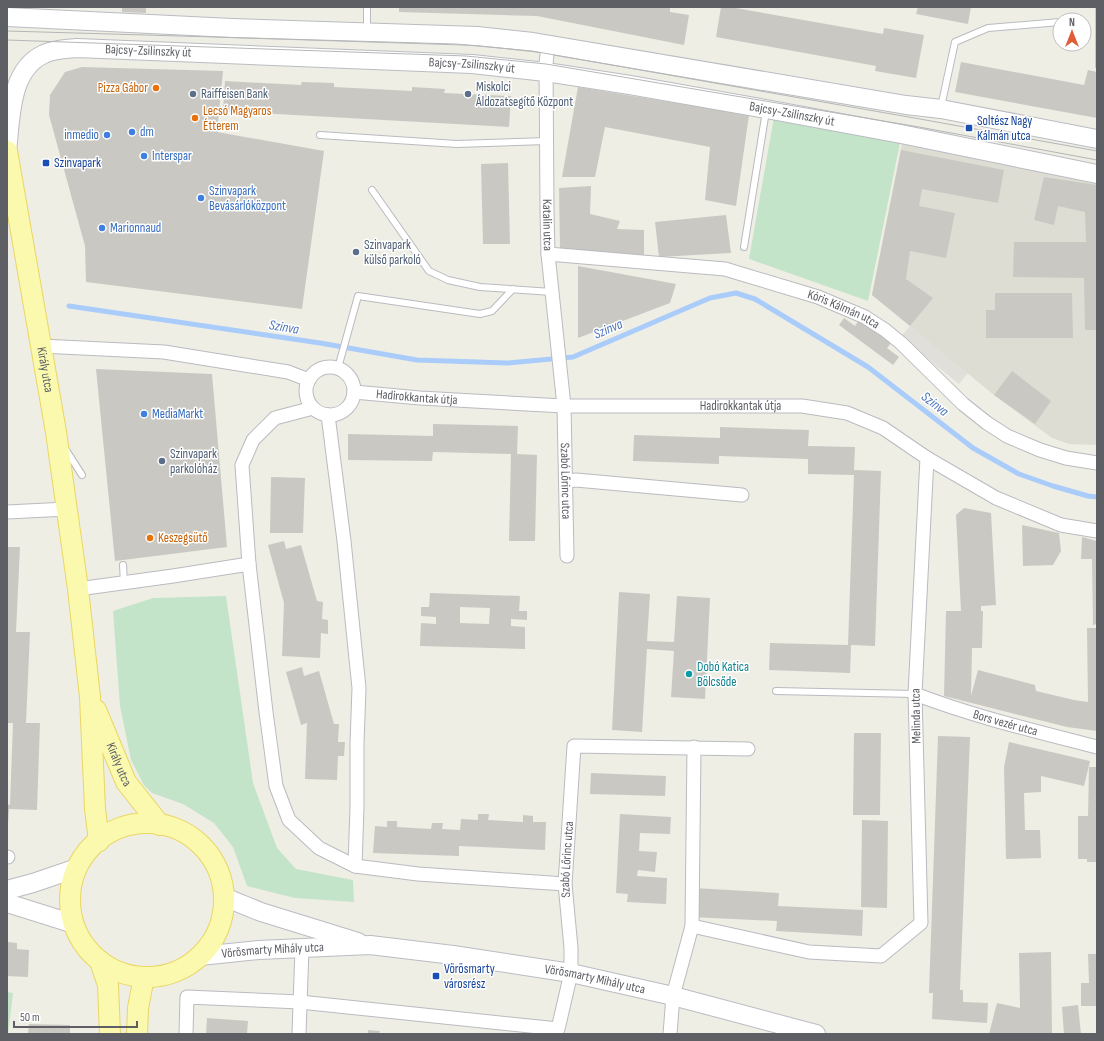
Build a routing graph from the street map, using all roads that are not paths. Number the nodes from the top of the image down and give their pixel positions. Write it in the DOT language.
graph roads {
  1 [pos="367,7"];
  2 [pos="7,17"];
  3 [pos="1052,23"];
  4 [pos="367,32"];
  5 [pos="548,44"];
  6 [pos="546,72"];
  7 [pos="766,109"];
  8 [pos="941,109"];
  9 [pos="320,134"];
  10 [pos="1097,139"];
  11 [pos="547,141"];
  12 [pos="7,151"];
  13 [pos="1097,174"];
  14 [pos="372,190"];
  15 [pos="744,246"];
  16 [pos="548,254"];
  17 [pos="513,289"];
  18 [pos="552,292"];
  19 [pos="41,346"];
  20 [pos="338,368"];
  21 [pos="309,380"];
  22 [pos="354,392"];
  23 [pos="564,406"];
  24 [pos="313,408"];
  25 [pos="328,415"];
  26 [pos="56,432"];
  27 [pos="927,458"];
  28 [pos="1097,463"];
  29 [pos="82,475"];
  30 [pos="566,481"];
  31 [pos="742,495"];
  32 [pos="67,509"];
  33 [pos="7,512"];
  34 [pos="1097,531"];
  35 [pos="567,556"];
  36 [pos="249,564"];
  37 [pos="123,565"];
  38 [pos="124,583"];
  39 [pos="78,589"];
  40 [pos="776,691"];
  41 [pos="915,694"];
  42 [pos="90,697"];
  43 [pos="1097,747"];
  44 [pos="694,748"];
  45 [pos="748,749"];
  46 [pos="160,825"];
  47 [pos="99,840"];
  48 [pos="355,866"];
  49 [pos="77,868"];
  50 [pos="565,884"];
  51 [pos="7,890"];
  52 [pos="224,897"];
  53 [pos="7,903"];
  54 [pos="74,924"];
  55 [pos="692,926"];
  56 [pos="370,945"];
  57 [pos="302,948"];
  58 [pos="200,956"];
  59 [pos="100,961"];
  60 [pos="571,973"];
  61 [pos="144,977"];
  62 [pos="673,996"];
  63 [pos="300,1002"];
  64 [pos="110,1034"];
  65 [pos="137,1034"];
  66 [pos="186,1034"];
  67 [pos="299,1034"];
  68 [pos="670,1034"];
  69 [pos="816,1034"];
  1 -- 4 [label="lane"];
  2 -- 4 [label="street, Bajcsy-Zsilinszky út"];
  3 -- 8 [label="lane"];
  4 -- 5 [label="street, Bajcsy-Zsilinszky út"];
  5 -- 6 [label="street, Katalin utca"];
  5 -- 8 [label="street, Bajcsy-Zsilinszky út"];
  6 -- 7 [label="street, Bajcsy-Zsilinszky út"];
  6 -- 11 [label="street, Katalin utca"];
  6 -- 12 [label="street, Bajcsy-Zsilinszky út"];
  7 -- 13 [label="street, Bajcsy-Zsilinszky út"];
  7 -- 15 [label="lane"];
  8 -- 10 [label="street, Bajcsy-Zsilinszky út"];
  9 -- 11 [label="lane"];
  11 -- 16 [label="street, Katalin utca"];
  12 -- 19 [label="main road, Király utca"];
  14 -- 17 [label="lane"];
  16 -- 18 [label="street, Katalin utca"];
  16 -- 28 [label="street, Kóris Kálmán utca"];
  17 -- 18 [label="lane"];
  17 -- 20 [label="lane"];
  18 -- 23 [label="street, Katalin utca"];
  19 -- 21 [label="street"];
  19 -- 26 [label="main road, Király utca"];
  20 -- 21 [label="street"];
  20 -- 22 [label="street"];
  21 -- 24 [label="street"];
  22 -- 23 [label="street, Hadirokkantak útja"];
  22 -- 25 [label="street"];
  23 -- 27 [label="street, Hadirokkantak útja"];
  23 -- 30 [label="street, Szabó Lőrinc utca"];
  24 -- 25 [label="street"];
  24 -- 36 [label="street"];
  25 -- 48 [label="street"];
  26 -- 29 [label="lane"];
  26 -- 32 [label="main road, Király utca"];
  27 -- 34 [label="street, Hadirokkantak útja"];
  27 -- 41 [label="street, Melinda utca"];
  30 -- 31 [label="street"];
  30 -- 35 [label="street, Szabó Lőrinc utca"];
  32 -- 33 [label="street"];
  32 -- 39 [label="main road, Király utca"];
  36 -- 38 [label="street"];
  36 -- 48 [label="street"];
  37 -- 38 [label="lane"];
  38 -- 39 [label="street"];
  39 -- 42 [label="main road, Király utca"];
  40 -- 41 [label="lane"];
  41 -- 43 [label="street, Bors vezér utca"];
  41 -- 55 [label="street, Melinda utca"];
  42 -- 46 [label="main road, Király utca"];
  42 -- 47 [label="main road, Király utca"];
  44 -- 45 [label="street"];
  44 -- 50 [label="street, Szabó Lőrinc utca"];
  44 -- 55 [label="street"];
  46 -- 47 [label="main road"];
  46 -- 52 [label="main road"];
  47 -- 49 [label="main road"];
  48 -- 50 [label="street"];
  49 -- 51 [label="street"];
  49 -- 54 [label="main road"];
  50 -- 60 [label="street, Szabó Lőrinc utca"];
  52 -- 56 [label="street, Vörösmarty Mihály utca"];
  52 -- 58 [label="main road"];
  53 -- 54 [label="street"];
  54 -- 59 [label="main road"];
  55 -- 62 [label="street"];
  56 -- 57 [label="street, Vörösmarty Mihály utca"];
  56 -- 60 [label="street, Vörösmarty Mihály utca"];
  57 -- 58 [label="street, Vörösmarty Mihály utca"];
  57 -- 63 [label="street"];
  58 -- 61 [label="main road"];
  59 -- 61 [label="main road"];
  59 -- 64 [label="main road"];
  60 -- 62 [label="street, Vörösmarty Mihály utca"];
  60 -- 63 [label="street, Szabó Lőrinc utca"];
  61 -- 65 [label="main road"];
  62 -- 68 [label="street"];
  62 -- 69 [label="street, Vörösmarty Mihály utca"];
  63 -- 66 [label="street"];
  63 -- 67 [label="street"];
}
